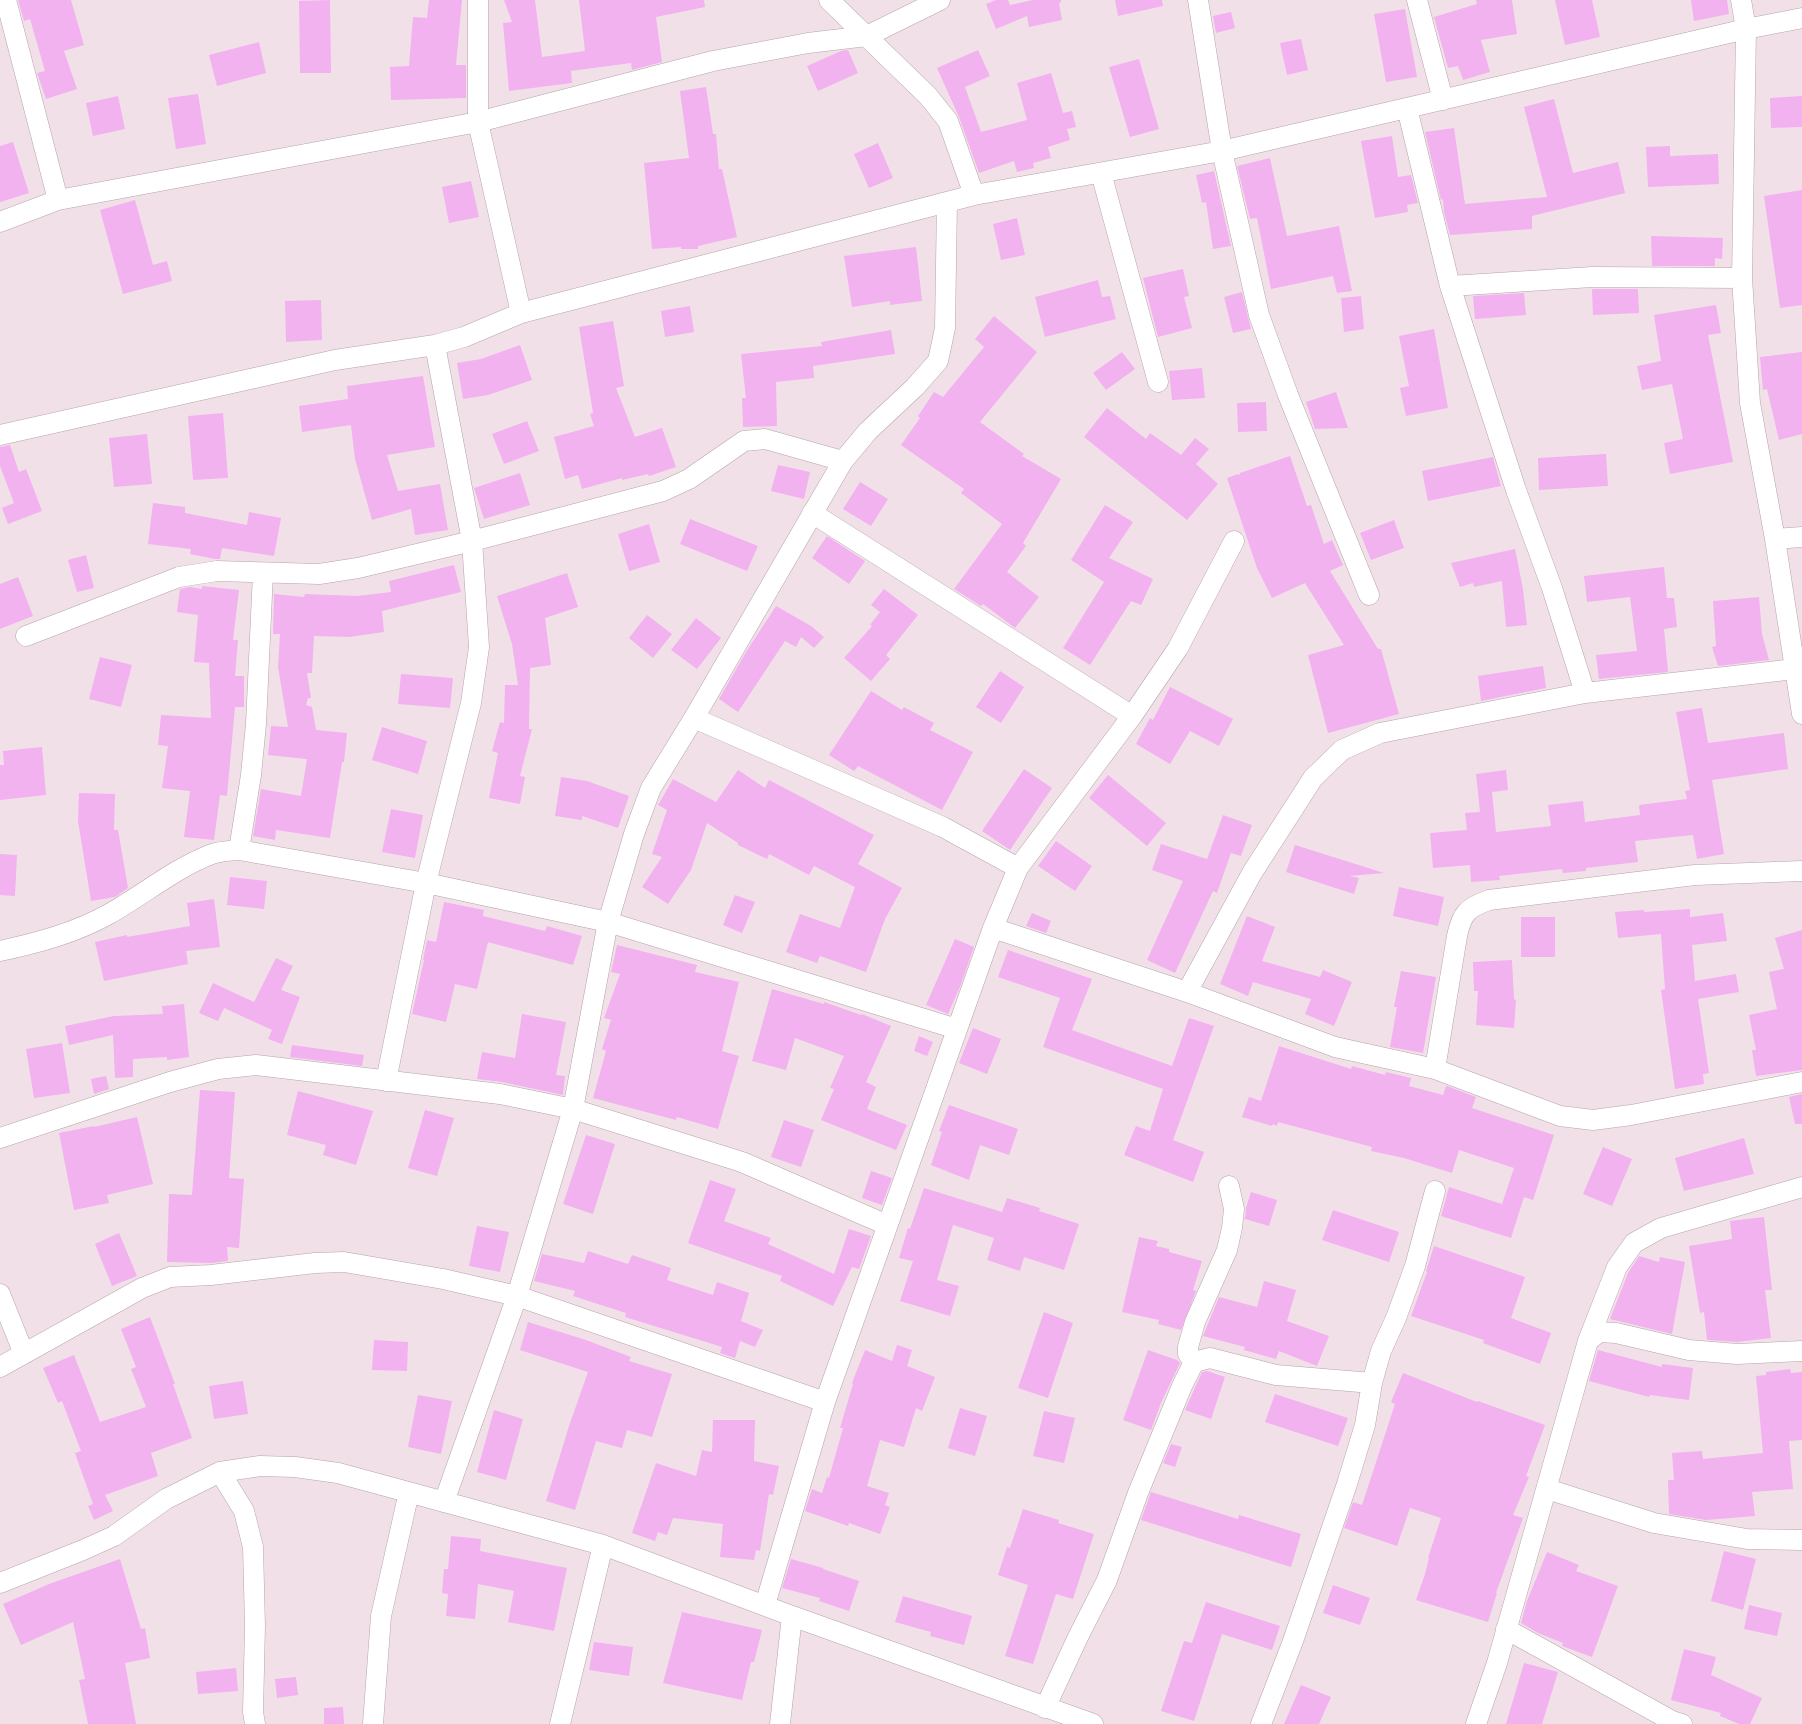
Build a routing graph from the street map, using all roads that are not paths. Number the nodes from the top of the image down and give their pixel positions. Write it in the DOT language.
graph roads {
  1 [pos="6,0"];
  2 [pos="478,0"];
  3 [pos="829,0"];
  4 [pos="940,0"];
  5 [pos="1198,0"];
  6 [pos="1417,0"];
  7 [pos="1741,0"];
  8 [pos="1802,18"];
  9 [pos="1746,29"];
  10 [pos="867,36"];
  11 [pos="1443,100"];
  12 [pos="1407,108"];
  13 [pos="478,122"];
  14 [pos="1222,150"];
  15 [pos="1101,172"];
  16 [pos="974,195"];
  17 [pos="58,200"];
  18 [pos="947,202"];
  19 [pos="0,222"];
  20 [pos="1742,278"];
  21 [pos="1450,286"];
  22 [pos="521,313"];
  23 [pos="435,344"];
  24 [pos="1158,382"];
  25 [pos="0,435"];
  26 [pos="843,461"];
  27 [pos="812,514"];
  28 [pos="1802,537"];
  29 [pos="1775,539"];
  30 [pos="472,541"];
  31 [pos="1234,541"];
  32 [pos="263,573"];
  33 [pos="1369,595"];
  34 [pos="26,636"];
  35 [pos="1795,669"];
  36 [pos="1585,693"];
  37 [pos="1802,714"];
  38 [pos="1132,716"];
  39 [pos="694,718"];
  40 [pos="239,850"];
  41 [pos="1018,868"];
  42 [pos="1802,870"];
  43 [pos="426,884"];
  44 [pos="608,922"];
  45 [pos="993,928"];
  46 [pos="0,951"];
  47 [pos="1187,992"];
  48 [pos="957,1030"];
  49 [pos="1435,1069"];
  50 [pos="386,1080"];
  51 [pos="1802,1082"];
  52 [pos="572,1109"];
  53 [pos="0,1138"];
  54 [pos="1229,1186"];
  55 [pos="1802,1187"];
  56 [pos="1435,1191"];
  57 [pos="887,1224"];
  58 [pos="0,1294"];
  59 [pos="517,1296"];
  60 [pos="1588,1341"];
  61 [pos="1802,1351"];
  62 [pos="24,1354"];
  63 [pos="1194,1362"];
  64 [pos="0,1367"];
  65 [pos="1372,1383"];
  66 [pos="825,1402"];
  67 [pos="220,1472"];
  68 [pos="1547,1490"];
  69 [pos="409,1492"];
  70 [pos="444,1502"];
  71 [pos="1802,1540"];
  72 [pos="602,1545"];
  73 [pos="0,1583"];
  74 [pos="765,1605"];
  75 [pos="792,1616"];
  76 [pos="1506,1629"];
  77 [pos="1045,1708"];
  78 [pos="255,1724"];
  79 [pos="374,1724"];
  80 [pos="560,1724"];
  81 [pos="780,1724"];
  82 [pos="1093,1724"];
  83 [pos="1261,1724"];
  84 [pos="1476,1724"];
  85 [pos="1682,1724"];
  1 -- 17 [label="street"];
  2 -- 13 [label="street"];
  3 -- 10 [label="street"];
  4 -- 10 [label="street"];
  5 -- 14 [label="street"];
  6 -- 11 [label="street"];
  7 -- 9 [label="street"];
  8 -- 9 [label="street"];
  9 -- 11 [label="street"];
  9 -- 20 [label="street"];
  10 -- 13 [label="street"];
  10 -- 16 [label="street"];
  11 -- 12 [label="street"];
  12 -- 14 [label="street"];
  12 -- 21 [label="street"];
  13 -- 17 [label="street"];
  13 -- 22 [label="street"];
  14 -- 15 [label="street"];
  14 -- 33 [label="street"];
  15 -- 16 [label="street"];
  15 -- 24 [label="street"];
  16 -- 18 [label="street"];
  17 -- 19 [label="street"];
  18 -- 22 [label="street"];
  18 -- 26 [label="street"];
  20 -- 21 [label="street"];
  20 -- 29 [label="street"];
  21 -- 36 [label="street"];
  22 -- 23 [label="street"];
  23 -- 25 [label="street"];
  23 -- 30 [label="street"];
  26 -- 27 [label="street"];
  26 -- 30 [label="street"];
  27 -- 38 [label="street"];
  27 -- 39 [label="street"];
  28 -- 29 [label="street"];
  29 -- 35 [label="street"];
  30 -- 32 [label="street"];
  30 -- 43 [label="street"];
  31 -- 38 [label="street"];
  32 -- 34 [label="street"];
  32 -- 40 [label="street"];
  35 -- 36 [label="street"];
  35 -- 37 [label="street"];
  36 -- 47 [label="street"];
  38 -- 41 [label="street"];
  39 -- 41 [label="street"];
  39 -- 44 [label="street"];
  40 -- 43 [label="street"];
  40 -- 46 [label="street"];
  41 -- 45 [label="street"];
  42 -- 49 [label="street"];
  43 -- 44 [label="street"];
  43 -- 50 [label="street"];
  44 -- 48 [label="street"];
  44 -- 52 [label="street"];
  45 -- 47 [label="street"];
  45 -- 48 [label="street"];
  47 -- 49 [label="street"];
  48 -- 57 [label="street"];
  49 -- 51 [label="street"];
  50 -- 52 [label="street"];
  50 -- 53 [label="street"];
  52 -- 57 [label="street"];
  52 -- 59 [label="street"];
  54 -- 63 [label="street"];
  55 -- 60 [label="street"];
  56 -- 65 [label="street"];
  57 -- 66 [label="street"];
  58 -- 62 [label="street"];
  59 -- 62 [label="street"];
  59 -- 66 [label="street"];
  59 -- 70 [label="street"];
  60 -- 61 [label="street"];
  60 -- 68 [label="street"];
  62 -- 64 [label="street"];
  63 -- 65 [label="street"];
  63 -- 77 [label="street"];
  65 -- 83 [label="street"];
  66 -- 74 [label="street"];
  67 -- 69 [label="street"];
  67 -- 73 [label="street"];
  67 -- 78 [label="street"];
  68 -- 71 [label="street"];
  68 -- 76 [label="street"];
  69 -- 70 [label="street"];
  69 -- 79 [label="street"];
  70 -- 72 [label="street"];
  72 -- 74 [label="street"];
  72 -- 80 [label="street"];
  74 -- 75 [label="street"];
  75 -- 77 [label="street"];
  75 -- 81 [label="street"];
  76 -- 84 [label="street"];
  76 -- 85 [label="street"];
  77 -- 82 [label="street"];
}
